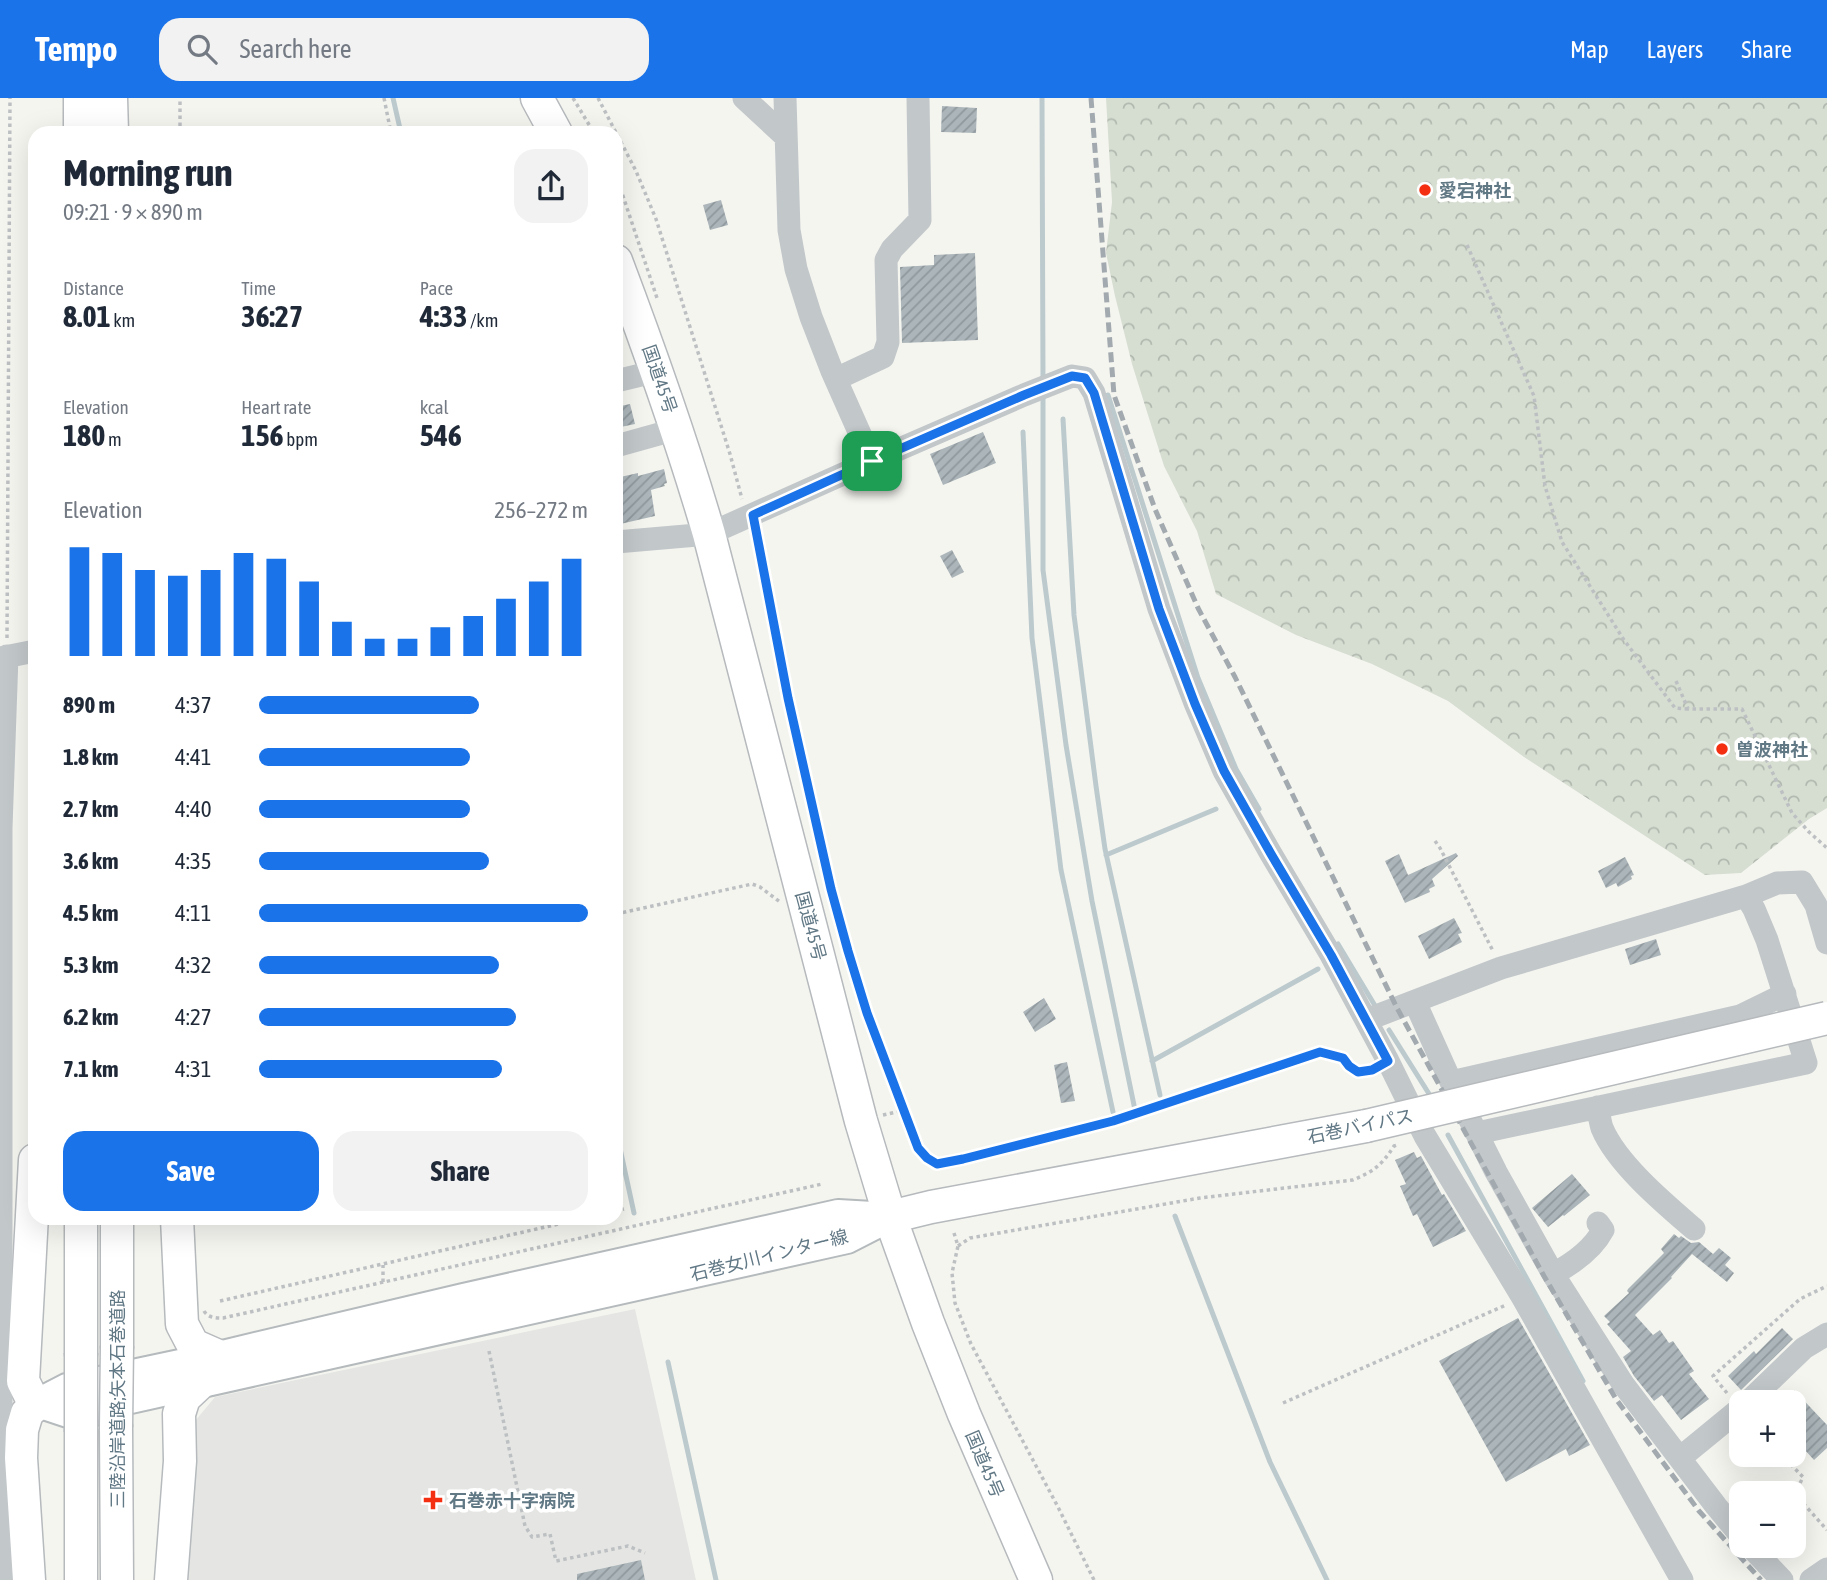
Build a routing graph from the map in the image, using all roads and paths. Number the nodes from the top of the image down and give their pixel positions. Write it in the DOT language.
graph roads {
  1 [pos="10,98"];
  2 [pos="80,98"];
  3 [pos="111,98"];
  4 [pos="180,98"];
  5 [pos="384,98"];
  6 [pos="537,98"];
  7 [pos="573,98"];
  8 [pos="598,98"];
  9 [pos="744,98"];
  10 [pos="785,98"];
  11 [pos="918,98"];
  12 [pos="80,126"];
  13 [pos="112,126"];
  14 [pos="180,126"];
  15 [pos="390,126"];
  16 [pos="552,126"];
  17 [pos="590,126"];
  18 [pos="613,126"];
  19 [pos="786,137"];
  20 [pos="623,146"];
  21 [pos="1466,245"];
  22 [pos="623,280"];
  23 [pos="656,368"];
  24 [pos="623,379"];
  25 [pos="836,379"];
  26 [pos="677,429"];
  27 [pos="623,444"];
  28 [pos="872,461"];
  29 [pos="750,516"];
  30 [pos="709,534"];
  31 [pos="623,541"];
  32 [pos="28,652"];
  33 [pos="4,657"];
  34 [pos="1676,681"];
  35 [pos="1688,709"];
  36 [pos="1435,841"];
  37 [pos="1827,848"];
  38 [pos="1802,882"];
  39 [pos="1827,884"];
  40 [pos="1746,896"];
  41 [pos="787,908"];
  42 [pos="623,912"];
  43 [pos="1827,943"];
  44 [pos="1501,968"];
  45 [pos="1785,993"];
  46 [pos="1415,1002"];
  47 [pos="1827,1018"];
  48 [pos="1366,1020"];
  49 [pos="1388,1061"];
  50 [pos="1451,1082"];
  51 [pos="1598,1107"];
  52 [pos="1477,1133"];
  53 [pos="1425,1136"];
  54 [pos="822,1184"];
  55 [pos="890,1217"];
  56 [pos="1598,1223"];
  57 [pos="31,1225"];
  58 [pos="81,1225"];
  59 [pos="117,1225"];
  60 [pos="177,1225"];
  61 [pos="555,1225"];
  62 [pos="1693,1229"];
  63 [pos="954,1233"];
  64 [pos="958,1246"];
  65 [pos="383,1265"];
  66 [pos="1553,1274"];
  67 [pos="383,1282"];
  68 [pos="1827,1286"];
  69 [pos="1523,1298"];
  70 [pos="220,1301"];
  71 [pos="202,1307"];
  72 [pos="1827,1334"];
  73 [pos="489,1351"];
  74 [pos="209,1369"];
  75 [pos="1760,1390"];
  76 [pos="1729,1395"];
  77 [pos="38,1403"];
  78 [pos="1283,1403"];
  79 [pos="1729,1419"];
  80 [pos="1680,1458"];
  81 [pos="1793,1467"];
  82 [pos="1729,1522"];
  83 [pos="1827,1530"];
  84 [pos="645,1553"];
  85 [pos="1761,1558"];
  86 [pos="1827,1569"];
  87 [pos="3,1580"];
  88 [pos="29,1580"];
  89 [pos="81,1580"];
  90 [pos="117,1580"];
  91 [pos="171,1580"];
  92 [pos="1036,1580"];
  93 [pos="1094,1580"];
  94 [pos="1682,1580"];
  95 [pos="1782,1580"];
  96 [pos="1811,1580"];
  1 -- 33 [label="path"];
  2 -- 12 [label="highway"];
  3 -- 13 [label="highway"];
  4 -- 14 [label="path"];
  5 -- 15 [label="path"];
  6 -- 16 [label="highway"];
  7 -- 17 [label="path"];
  8 -- 18 [label="path"];
  9 -- 19 [label="street"];
  10 -- 19 [label="street"];
  11 -- 25 [label="street"];
  19 -- 25 [label="street"];
  20 -- 29 [label="path"];
  21 -- 35 [label="path"];
  22 -- 23 [label="highway, 国道45号"];
  23 -- 24 [label="street"];
  23 -- 26 [label="highway, 国道45号"];
  25 -- 28 [label="street"];
  26 -- 27 [label="street"];
  26 -- 30 [label="highway, 国道45号"];
  28 -- 29 [label="street"];
  28 -- 48 [label="street"];
  29 -- 30 [label="street"];
  29 -- 49 [label="path"];
  30 -- 31 [label="street"];
  30 -- 55 [label="highway, 国道45号"];
  32 -- 33 [label="street"];
  33 -- 87 [label="street"];
  34 -- 35 [label="path"];
  35 -- 37 [label="path"];
  36 -- 44 [label="path"];
  38 -- 39 [label="street"];
  38 -- 40 [label="street"];
  38 -- 43 [label="street"];
  40 -- 44 [label="street"];
  40 -- 45 [label="street"];
  41 -- 42 [label="path"];
  44 -- 46 [label="street"];
  45 -- 50 [label="street"];
  45 -- 51 [label="street"];
  46 -- 48 [label="street"];
  46 -- 50 [label="street"];
  47 -- 55 [label="highway, 石巻バイパス, bridge"];
  48 -- 49 [label="street"];
  49 -- 53 [label="street"];
  50 -- 52 [label="street"];
  51 -- 52 [label="street"];
  51 -- 62 [label="street"];
  52 -- 66 [label="street"];
  53 -- 64 [label="path"];
  53 -- 69 [label="street"];
  54 -- 67 [label="path"];
  55 -- 74 [label="main road, 石巻女川インター線"];
  55 -- 92 [label="highway, 国道45号"];
  56 -- 66 [label="street"];
  57 -- 77 [label="highway"];
  58 -- 89 [label="highway, 三陸沿岸道路;矢本石巻道路, bridge"];
  59 -- 90 [label="highway, 三陸沿岸道路;矢本石巻道路, bridge"];
  60 -- 74 [label="highway"];
  61 -- 65 [label="path"];
  63 -- 64 [label="path"];
  64 -- 93 [label="path"];
  65 -- 67 [label="path"];
  65 -- 70 [label="path"];
  66 -- 80 [label="street"];
  67 -- 71 [label="path"];
  68 -- 76 [label="path"];
  69 -- 78 [label="path"];
  69 -- 94 [label="street"];
  72 -- 75 [label="street"];
  73 -- 84 [label="path"];
  74 -- 77 [label="main road, 石巻女川インター線"];
  74 -- 91 [label="highway"];
  77 -- 88 [label="highway"];
  79 -- 80 [label="street"];
  80 -- 82 [label="street"];
  81 -- 83 [label="path"];
  85 -- 95 [label="street"];
  86 -- 96 [label="street"];
}
